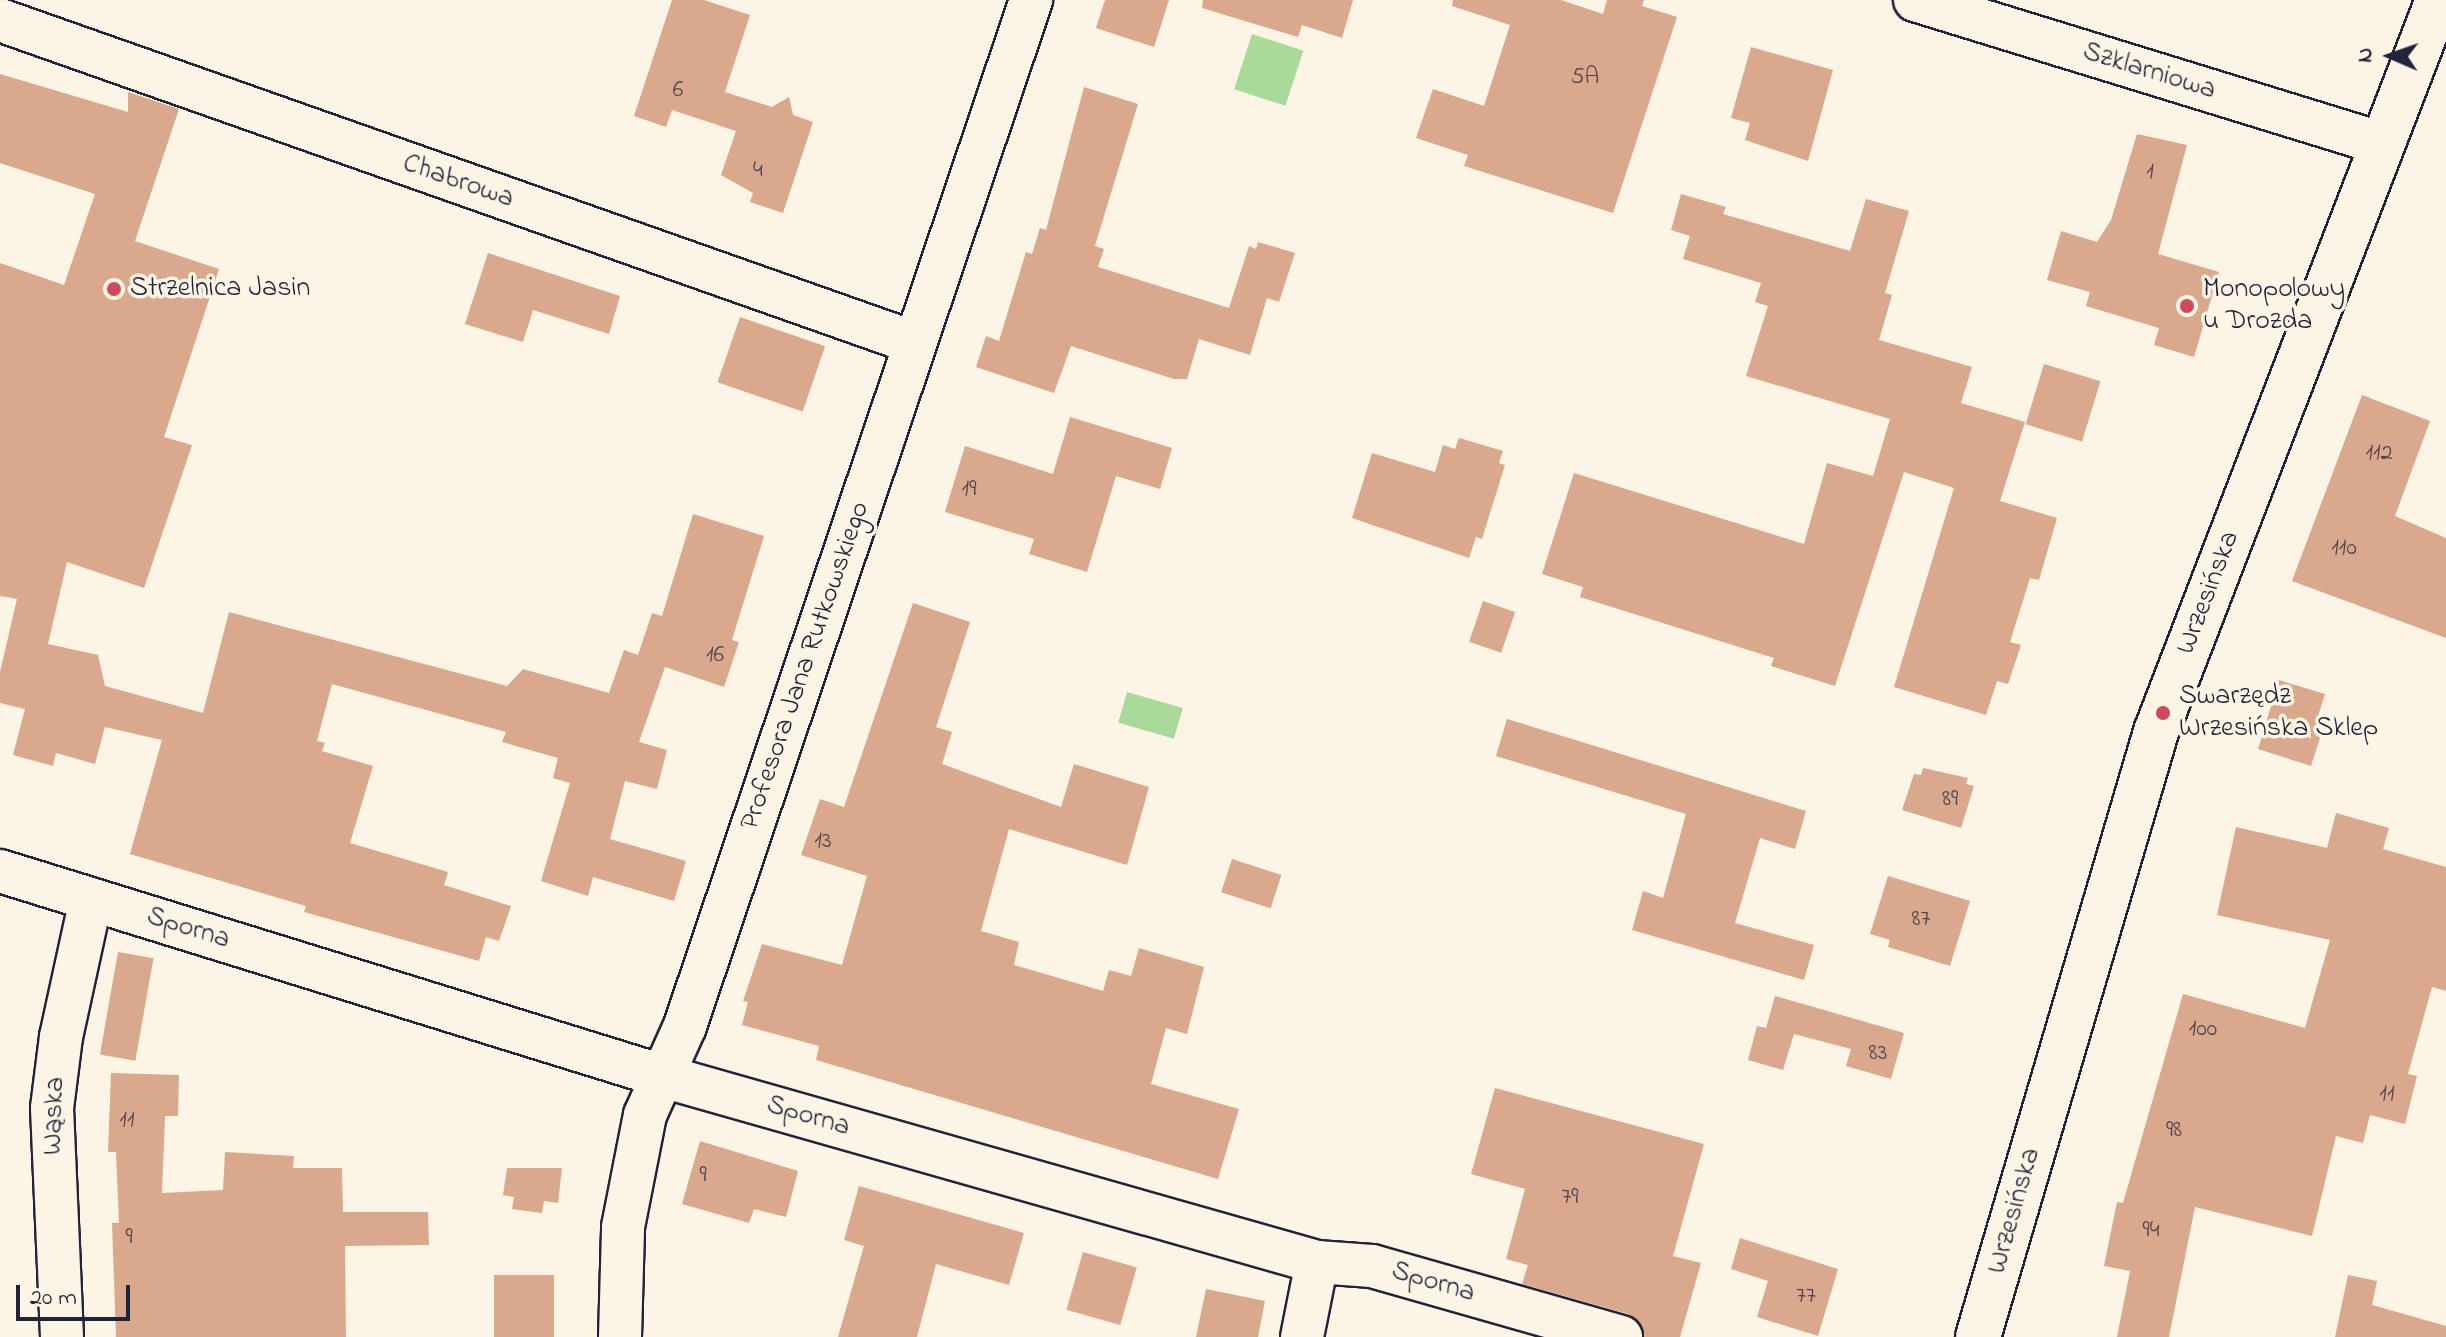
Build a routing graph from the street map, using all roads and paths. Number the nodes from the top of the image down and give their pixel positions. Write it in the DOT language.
graph roads {
  1 [pos="1031,0"];
  2 [pos="1915,0"];
  3 [pos="2438,0"];
  4 [pos="0,20"];
  5 [pos="2383,144"];
  6 [pos="915,343"];
  7 [pos="0,871"];
  8 [pos="91,899"];
  9 [pos="659,1075"];
  10 [pos="1317,1262"];
  11 [pos="62,1337"];
  12 [pos="620,1337"];
  13 [pos="1302,1337"];
  14 [pos="1621,1337"];
  15 [pos="1978,1337"];
  1 -- 6 [label="street, Profesora Jana Rutkowskiego"];
  2 -- 5 [label="street, Szklarniowa"];
  3 -- 5 [label="street, Wrzesińska"];
  4 -- 6 [label="street, Chabrowa"];
  5 -- 15 [label="street, Wrzesińska"];
  6 -- 9 [label="street, Profesora Jana Rutkowskiego"];
  7 -- 8 [label="street, Sporna"];
  8 -- 9 [label="street, Sporna"];
  8 -- 11 [label="street, Wąska"];
  9 -- 10 [label="street, Sporna"];
  9 -- 12 [label="street, Profesora Jana Rutkowskiego"];
  10 -- 13 [label="street"];
  10 -- 14 [label="street, Sporna"];
}
